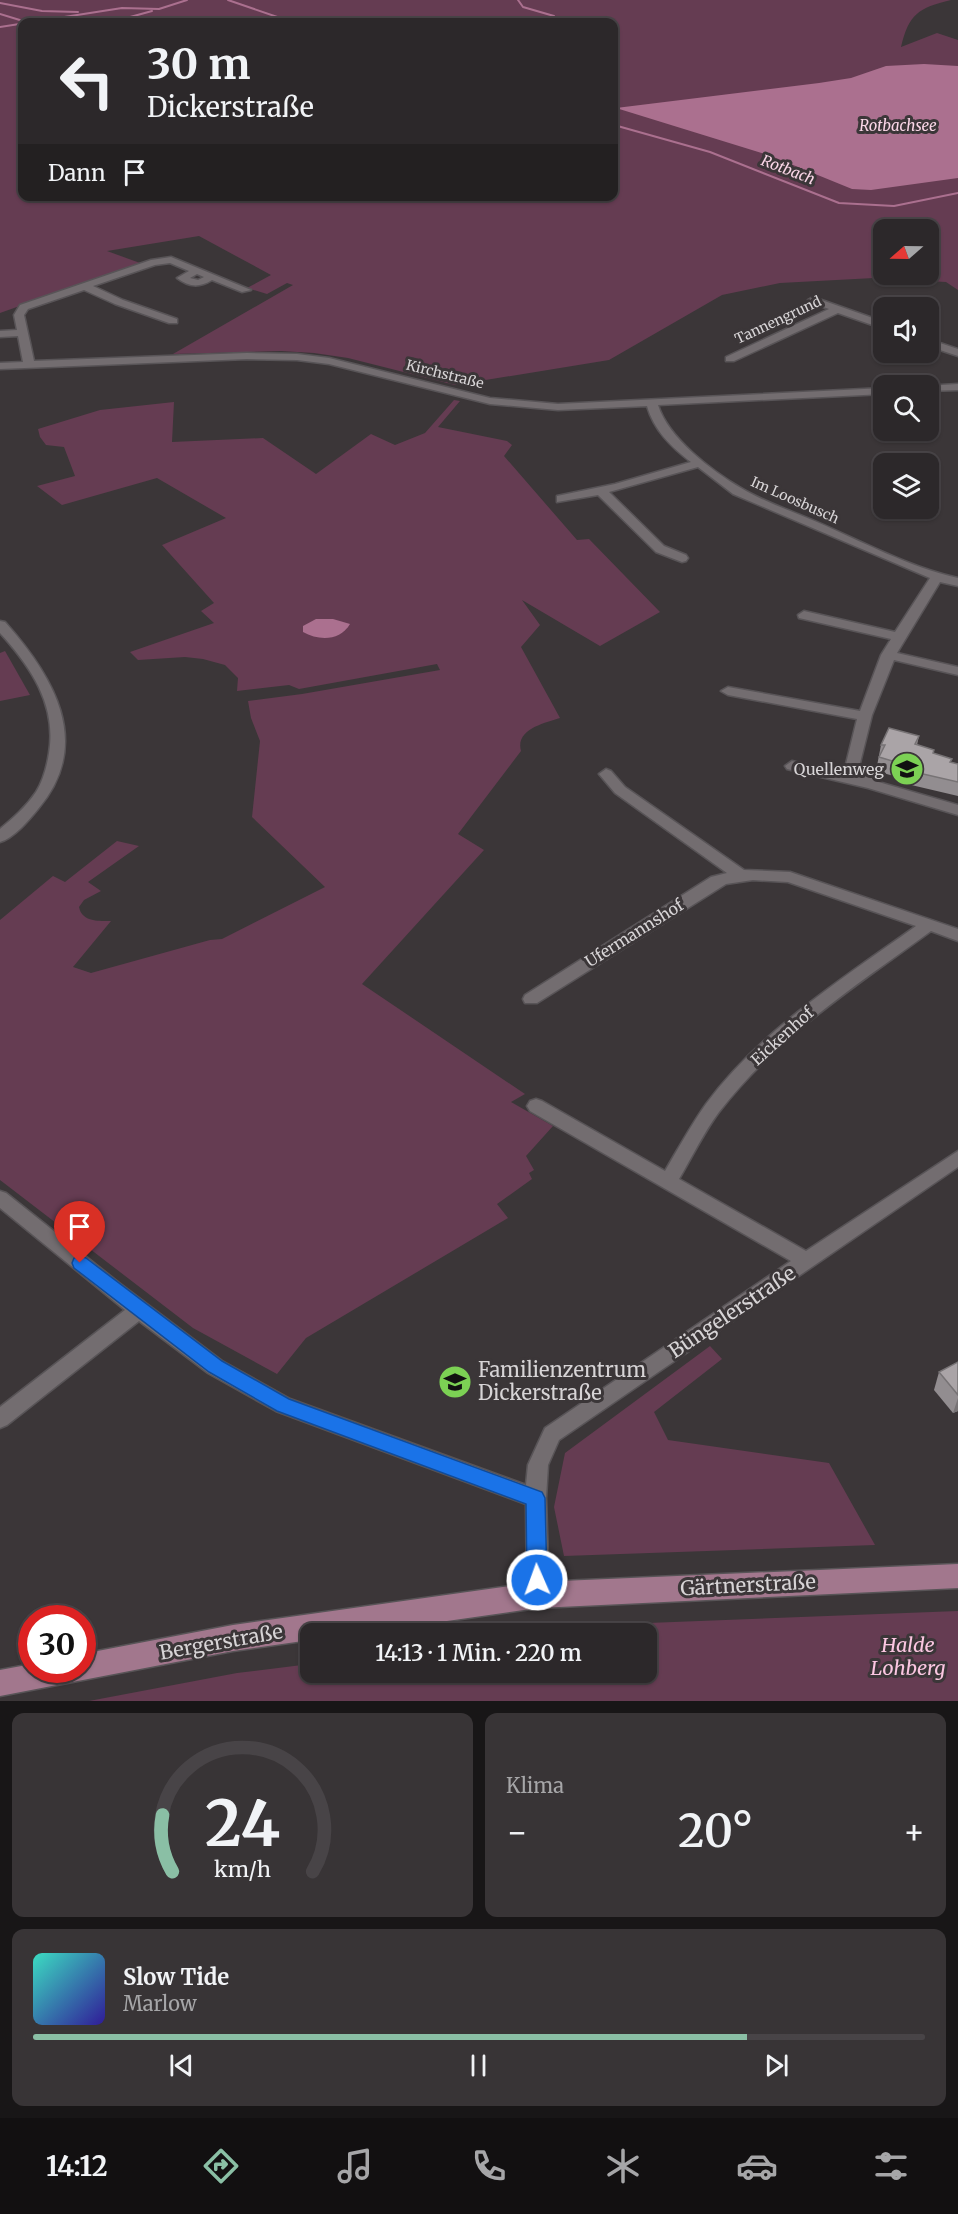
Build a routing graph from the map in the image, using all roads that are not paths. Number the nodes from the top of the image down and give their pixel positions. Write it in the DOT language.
graph roads {
  1 [pos="196,271"];
  2 [pos="211,276"];
  3 [pos="84,286"];
  4 [pos="246,290"];
  5 [pos="813,300"];
  6 [pos="838,309"];
  7 [pos="173,321"];
  8 [pos="873,322"];
  9 [pos="23,333"];
  10 [pos="0,334"];
  11 [pos="939,346"];
  12 [pos="958,353"];
  13 [pos="730,359"];
  14 [pos="29,364"];
  15 [pos="0,366"];
  16 [pos="958,387"];
  17 [pos="939,388"];
  18 [pos="873,392"];
  19 [pos="652,403"];
  20 [pos="700,463"];
  21 [pos="600,490"];
  22 [pos="561,499"];
  23 [pos="682,558"];
  24 [pos="937,577"];
  25 [pos="958,582"];
  26 [pos="804,615"];
  27 [pos="0,625"];
  28 [pos="897,636"];
  29 [pos="15,641"];
  30 [pos="0,647"];
  31 [pos="888,655"];
  32 [pos="958,671"];
  33 [pos="728,691"];
  34 [pos="866,716"];
  35 [pos="792,766"];
  36 [pos="606,774"];
  37 [pos="870,784"];
  38 [pos="958,810"];
  39 [pos="0,837"];
  40 [pos="739,874"];
  41 [pos="929,925"];
  42 [pos="958,935"];
  43 [pos="531,999"];
  44 [pos="537,1106"];
  45 [pos="958,1158"];
  46 [pos="669,1180"];
  47 [pos="0,1198"];
  48 [pos="807,1261"];
  49 [pos="139,1310"];
  50 [pos="0,1419"];
  51 [pos="536,1498"];
  52 [pos="958,1576"];
  53 [pos="538,1595"];
  54 [pos="96,1664"];
  55 [pos="18,1680"];
  56 [pos="0,1683"];
  1 -- 2 [label="street"];
  1 -- 2 [label="street"];
  1 -- 3 [label="street"];
  2 -- 4 [label="street"];
  3 -- 7 [label="street"];
  3 -- 9 [label="street"];
  5 -- 6 [label="street, Tannengrund"];
  6 -- 8 [label="street, Tannengrund"];
  6 -- 13 [label="street, Tannengrund"];
  9 -- 10 [label="street"];
  9 -- 14 [label="street"];
  11 -- 12 [label="street"];
  14 -- 15 [label="street, Kirchstraße"];
  14 -- 19 [label="street, Kirchstraße"];
  16 -- 17 [label="street"];
  18 -- 19 [label="street, Kirchstraße"];
  19 -- 20 [label="street, Im Loosbusch"];
  20 -- 21 [label="street"];
  20 -- 24 [label="street, Im Loosbusch"];
  21 -- 22 [label="street"];
  21 -- 23 [label="street"];
  24 -- 25 [label="street, Im Loosbusch"];
  24 -- 28 [label="street"];
  26 -- 28 [label="street"];
  27 -- 29 [label="street"];
  28 -- 31 [label="street"];
  29 -- 30 [label="street"];
  29 -- 39 [label="street"];
  31 -- 32 [label="street"];
  31 -- 34 [label="street"];
  33 -- 34 [label="street"];
  34 -- 37 [label="street"];
  35 -- 37 [label="street"];
  36 -- 40 [label="street"];
  37 -- 38 [label="street"];
  40 -- 41 [label="street"];
  40 -- 43 [label="street, Ufermannshof"];
  41 -- 42 [label="street"];
  41 -- 46 [label="street, Eickenhof"];
  44 -- 46 [label="street"];
  45 -- 48 [label="street, Büngelerstraße"];
  46 -- 48 [label="street"];
  47 -- 49 [label="street"];
  48 -- 51 [label="street, Büngelerstraße"];
  49 -- 50 [label="street"];
  49 -- 51 [label="street"];
  51 -- 53 [label="street, Büngelerstraße"];
  52 -- 53 [label="main road, Gärtnerstraße"];
  53 -- 54 [label="main road, Bergerstraße"];
  55 -- 56 [label="main road"];
}
